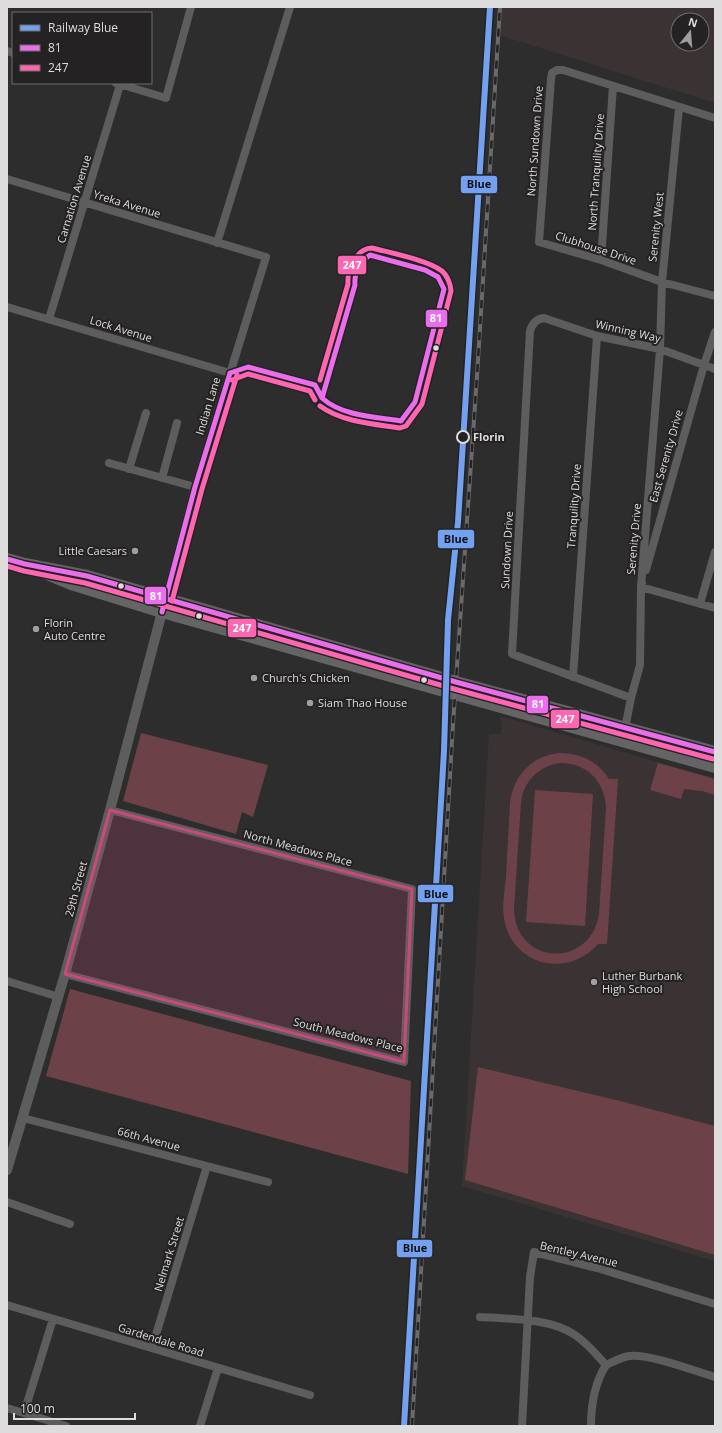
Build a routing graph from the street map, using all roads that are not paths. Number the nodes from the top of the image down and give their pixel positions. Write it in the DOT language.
graph roads {
  1 [pos="191,7"];
  2 [pos="290,7"];
  3 [pos="118,84"];
  4 [pos="613,86"];
  5 [pos="679,108"];
  6 [pos="715,118"];
  7 [pos="7,180"];
  8 [pos="84,203"];
  9 [pos="539,242"];
  10 [pos="217,243"];
  11 [pos="601,260"];
  12 [pos="662,282"];
  13 [pos="715,296"];
  14 [pos="7,307"];
  15 [pos="49,319"];
  16 [pos="535,322"];
  17 [pos="715,332"];
  18 [pos="597,336"];
  19 [pos="660,349"];
  20 [pos="704,365"];
  21 [pos="715,369"];
  22 [pos="230,373"];
  23 [pos="146,414"];
  24 [pos="177,424"];
  25 [pos="109,464"];
  26 [pos="129,469"];
  27 [pos="162,478"];
  28 [pos="195,487"];
  29 [pos="715,552"];
  30 [pos="7,559"];
  31 [pos="25,564"];
  32 [pos="641,587"];
  33 [pos="165,599"];
  34 [pos="700,604"];
  35 [pos="715,608"];
  36 [pos="162,612"];
  37 [pos="573,677"];
  38 [pos="631,698"];
  39 [pos="626,729"];
  40 [pos="607,737"];
  41 [pos="715,752"];
  42 [pos="715,768"];
  43 [pos="110,810"];
  44 [pos="408,960"];
  45 [pos="65,974"];
  46 [pos="7,981"];
  47 [pos="59,997"];
  48 [pos="24,1118"];
  49 [pos="207,1166"];
  50 [pos="7,1170"];
  51 [pos="268,1182"];
  52 [pos="7,1202"];
  53 [pos="70,1224"];
  54 [pos="715,1304"];
  55 [pos="7,1305"];
  56 [pos="480,1317"];
  57 [pos="53,1319"];
  58 [pos="528,1320"];
  59 [pos="152,1348"];
  60 [pos="606,1365"];
  61 [pos="218,1368"];
  62 [pos="715,1377"];
  63 [pos="310,1395"];
  64 [pos="7,1408"];
  65 [pos="24,1413"];
  66 [pos="66,1426"];
  67 [pos="200,1426"];
  68 [pos="522,1426"];
  69 [pos="591,1426"];
  1 -- 3 [label="street"];
  2 -- 10 [label="street"];
  3 -- 8 [label="street, Carnation Avenue"];
  4 -- 5 [label="street"];
  4 -- 9 [label="street, North Sundown Drive"];
  4 -- 11 [label="street, North Tranquility Drive"];
  5 -- 6 [label="street"];
  5 -- 12 [label="street, Serenity West"];
  7 -- 8 [label="street, Yreka Avenue"];
  8 -- 10 [label="street, Yreka Avenue"];
  8 -- 15 [label="street, Carnation Avenue"];
  9 -- 11 [label="street, Clubhouse Drive"];
  10 -- 22 [label="street, Indian Lane"];
  11 -- 12 [label="street, Clubhouse Drive"];
  12 -- 13 [label="street, Clubhouse Drive"];
  12 -- 19 [label="street, Serenity West"];
  14 -- 15 [label="street, Lock Avenue"];
  15 -- 22 [label="street, Lock Avenue"];
  16 -- 18 [label="street, Winning Way"];
  16 -- 37 [label="street, Sundown Drive"];
  17 -- 20 [label="street, East Serenity Drive"];
  18 -- 19 [label="street, Winning Way"];
  18 -- 37 [label="street, Tranquility Drive"];
  19 -- 20 [label="street, Winning Way"];
  19 -- 32 [label="street, Serenity Drive"];
  20 -- 21 [label="street, Winning Way"];
  20 -- 32 [label="street, East Serenity Drive"];
  22 -- 28 [label="street, Indian Lane"];
  23 -- 26 [label="street"];
  24 -- 27 [label="street"];
  25 -- 26 [label="street"];
  26 -- 27 [label="street"];
  27 -- 28 [label="street"];
  28 -- 33 [label="street, Indian Lane"];
  29 -- 34 [label="street"];
  30 -- 31 [label="main road"];
  31 -- 33 [label="main road"];
  31 -- 36 [label="main road"];
  32 -- 34 [label="street"];
  32 -- 38 [label="street, Serenity Drive"];
  33 -- 36 [label="street, Indian Lane"];
  33 -- 39 [label="main road"];
  34 -- 35 [label="street"];
  36 -- 40 [label="main road"];
  36 -- 43 [label="street, 29th Street"];
  37 -- 38 [label="street, Sundown Drive"];
  38 -- 39 [label="street, Serenity Drive"];
  39 -- 40 [label="main road"];
  39 -- 41 [label="main road"];
  40 -- 42 [label="main road"];
  43 -- 44 [label="street, North Meadows Place"];
  43 -- 45 [label="street, 29th Street"];
  44 -- 45 [label="street, South Meadows Place"];
  45 -- 47 [label="street, 29th Street"];
  46 -- 47 [label="street"];
  47 -- 48 [label="street, 29th Street"];
  48 -- 49 [label="street, 66th Avenue"];
  48 -- 50 [label="street, 29th Street"];
  49 -- 51 [label="street, 66th Avenue"];
  49 -- 59 [label="street, Nelmark Street"];
  52 -- 53 [label="street"];
  54 -- 58 [label="street, Bentley Avenue"];
  55 -- 57 [label="street, Gardendale Road"];
  56 -- 58 [label="street"];
  57 -- 59 [label="street, Gardendale Road"];
  57 -- 65 [label="street"];
  58 -- 60 [label="street"];
  58 -- 68 [label="street, Bentley Avenue"];
  59 -- 61 [label="street, Gardendale Road"];
  60 -- 62 [label="street"];
  60 -- 69 [label="street"];
  61 -- 63 [label="street, Gardendale Road"];
  61 -- 67 [label="street"];
  64 -- 65 [label="street"];
  65 -- 66 [label="street"];
}
